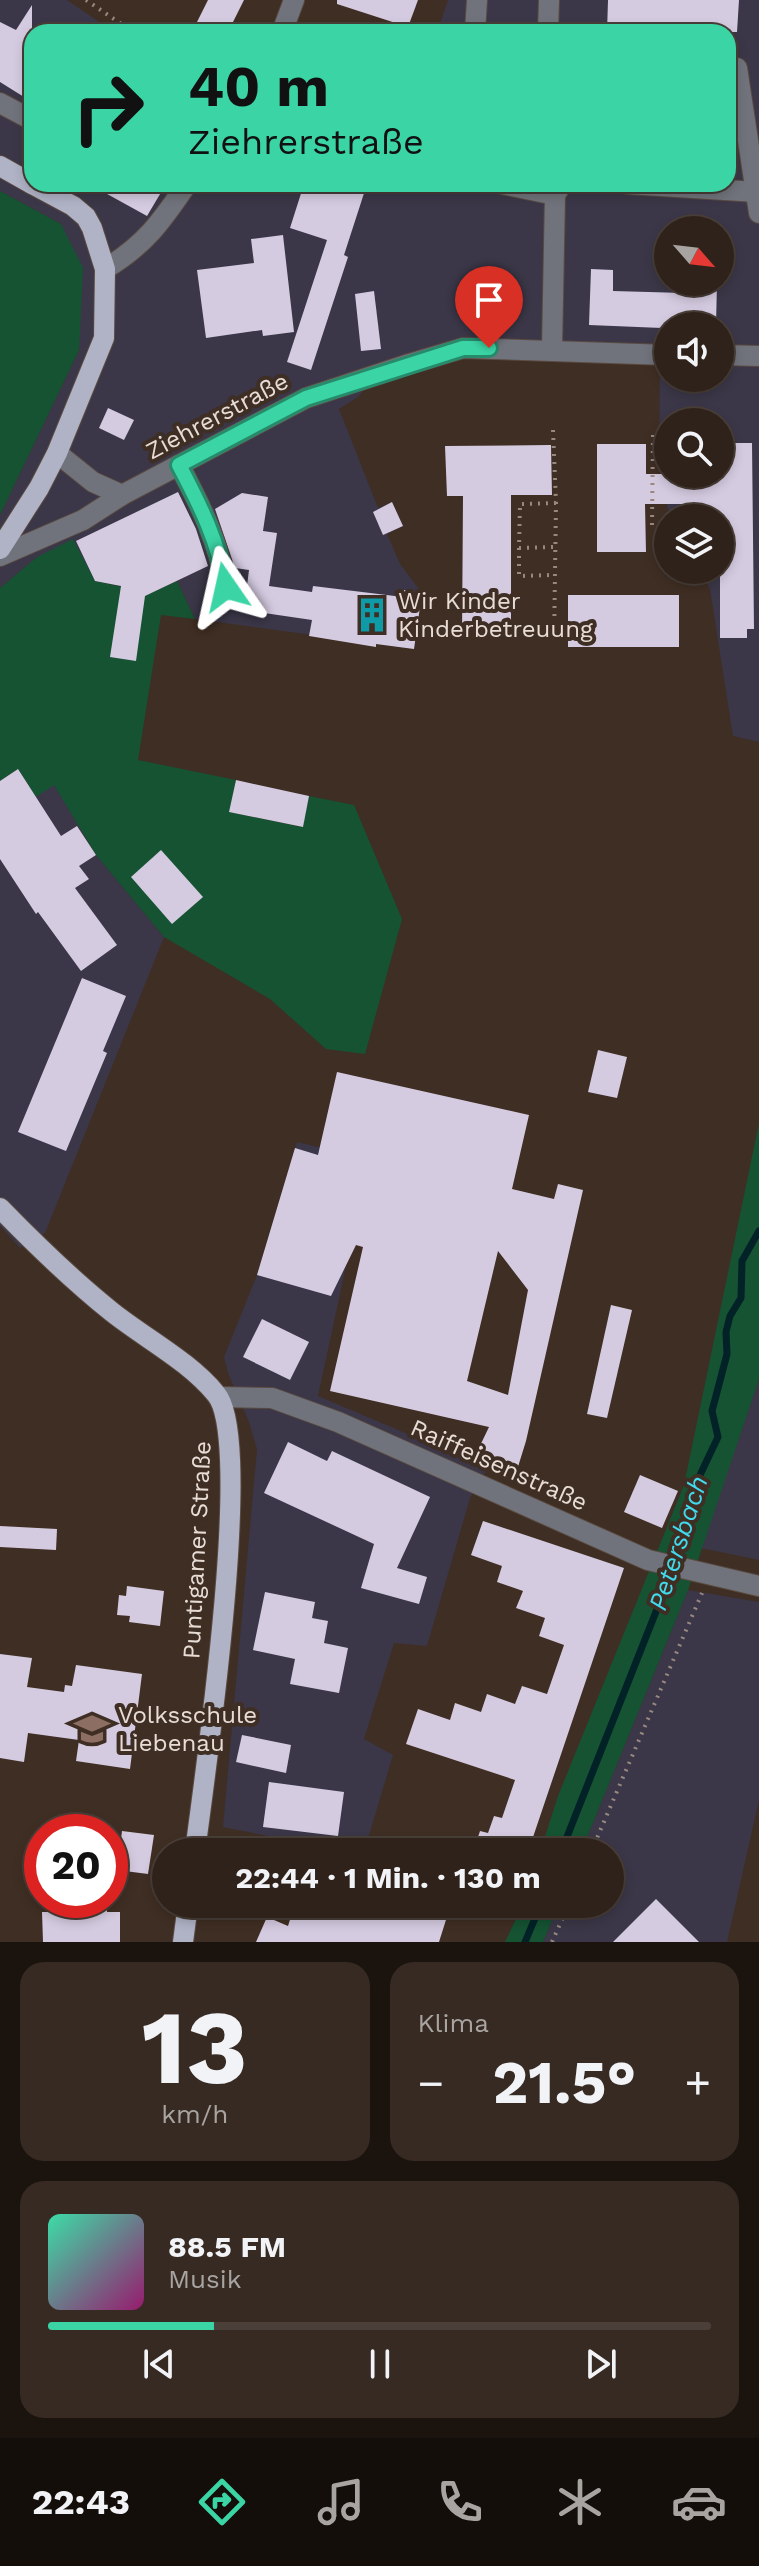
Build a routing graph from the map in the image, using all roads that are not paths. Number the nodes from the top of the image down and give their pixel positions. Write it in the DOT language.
graph roads {
  1 [pos="294,0"];
  2 [pos="477,0"];
  3 [pos="549,0"];
  4 [pos="285,24"];
  5 [pos="476,24"];
  6 [pos="548,24"];
  7 [pos="0,103"];
  8 [pos="736,105"];
  9 [pos="24,116"];
  10 [pos="738,130"];
  11 [pos="0,166"];
  12 [pos="24,179"];
  13 [pos="48,192"];
  14 [pos="182,192"];
  15 [pos="558,192"];
  16 [pos="683,192"];
  17 [pos="758,203"];
  18 [pos="105,269"];
  19 [pos="552,349"];
  20 [pos="654,354"];
  21 [pos="734,355"];
  22 [pos="759,356"];
  23 [pos="57,453"];
  24 [pos="179,465"];
  25 [pos="122,495"];
  26 [pos="0,549"];
  27 [pos="0,556"];
  28 [pos="226,587"];
  29 [pos="0,1208"];
  30 [pos="219,1397"];
  31 [pos="759,1586"];
  32 [pos="197,1838"];
  33 [pos="186,1918"];
  34 [pos="183,1942"];
  1 -- 4 [label="street"];
  2 -- 5 [label="street"];
  3 -- 6 [label="street"];
  7 -- 9 [label="street"];
  8 -- 10 [label="street"];
  10 -- 17 [label="street"];
  11 -- 12 [label="main road"];
  13 -- 18 [label="main road"];
  14 -- 18 [label="street"];
  15 -- 19 [label="street"];
  16 -- 17 [label="street"];
  18 -- 23 [label="main road"];
  19 -- 20 [label="street, Ziehrerstraße"];
  19 -- 24 [label="street, Ziehrerstraße"];
  21 -- 22 [label="street"];
  23 -- 25 [label="street"];
  23 -- 26 [label="main road"];
  24 -- 25 [label="street, Ziehrerstraße"];
  24 -- 28 [label="street"];
  25 -- 27 [label="street, Ziehrerstraße"];
  29 -- 30 [label="main road, Puntigamer Straße"];
  30 -- 31 [label="street, Raiffeisenstraße"];
  30 -- 32 [label="main road, Puntigamer Straße"];
  33 -- 34 [label="main road"];
}
